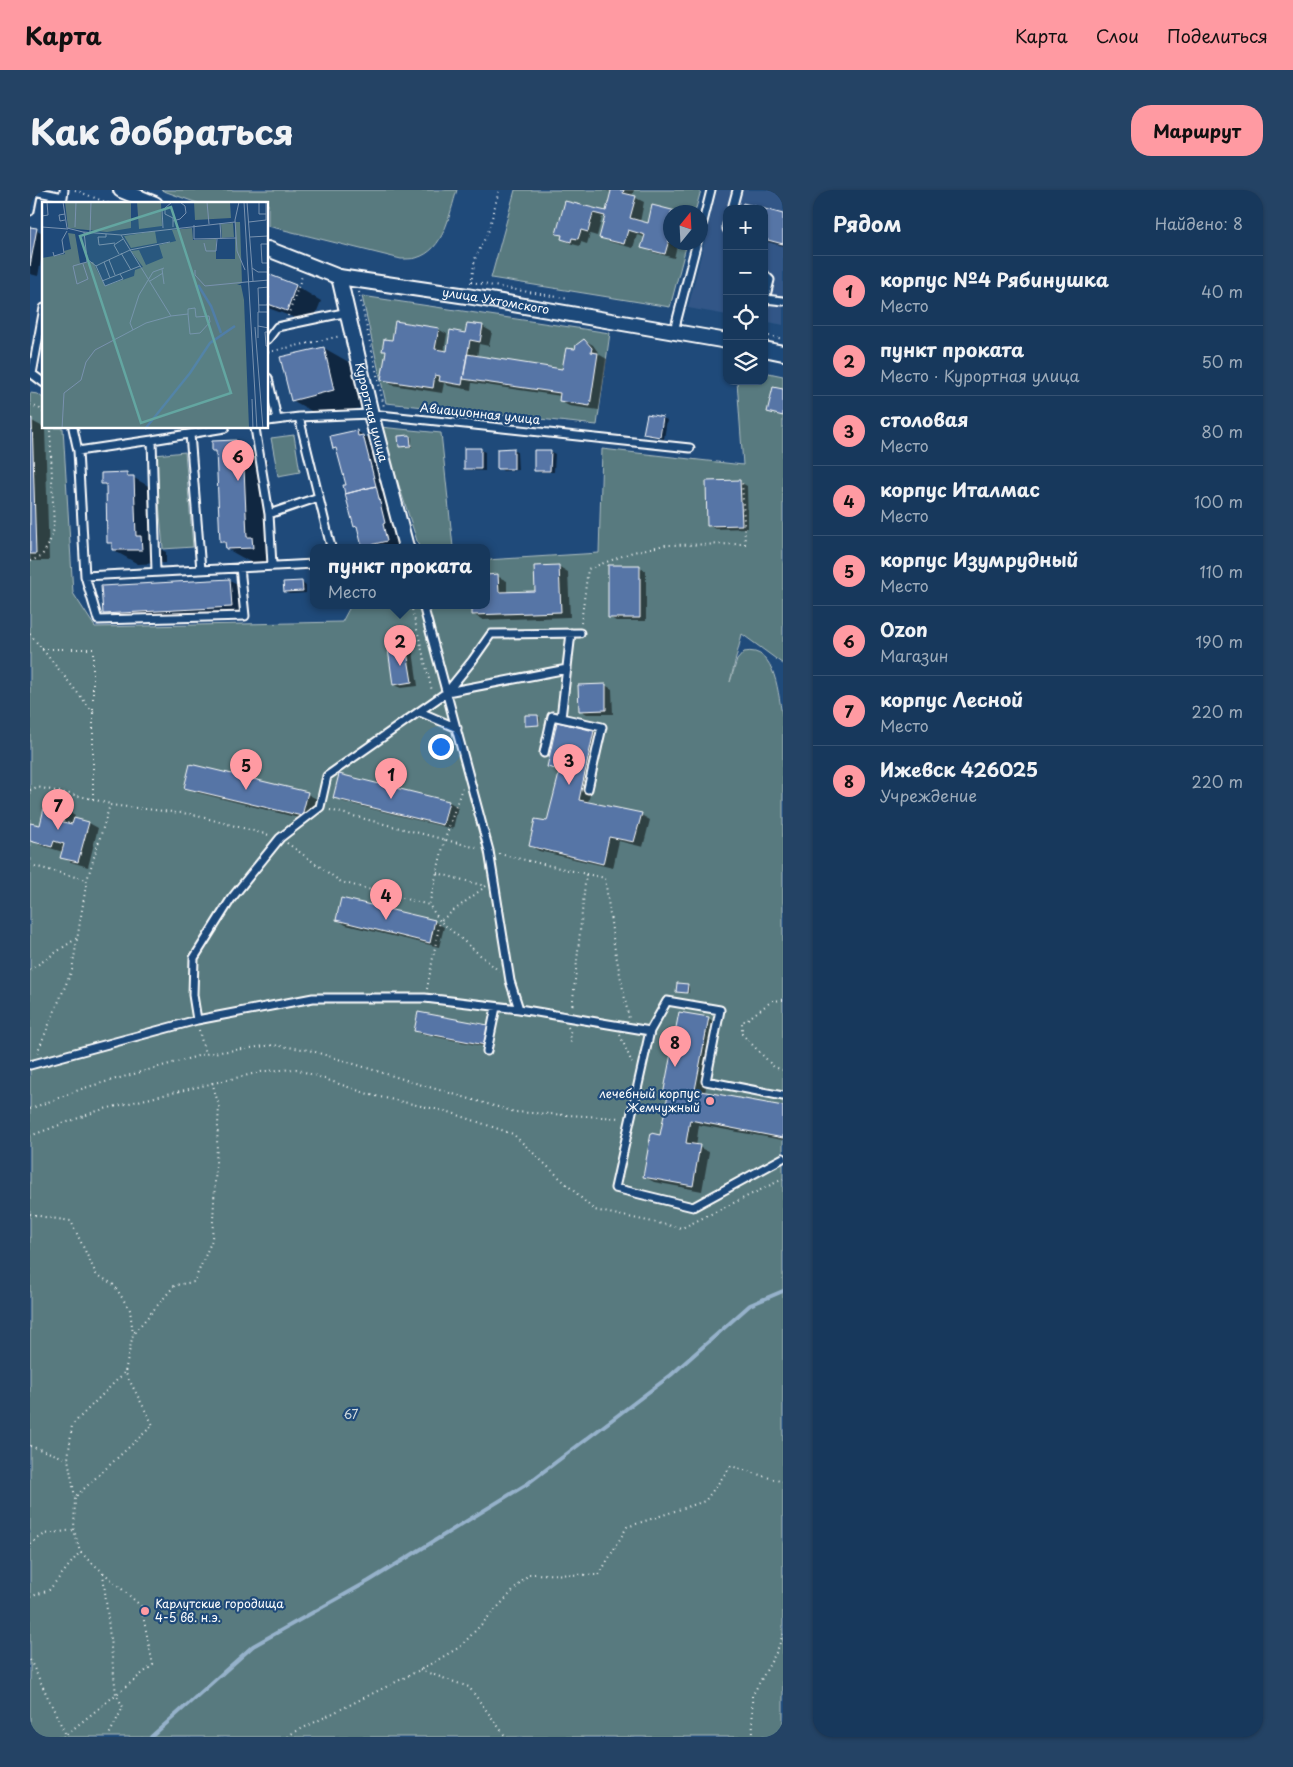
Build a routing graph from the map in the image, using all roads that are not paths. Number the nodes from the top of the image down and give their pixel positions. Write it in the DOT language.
graph roads {
  1 [pos="121,190"];
  2 [pos="711,190"];
  3 [pos="737,190"];
  4 [pos="63,197"];
  5 [pos="150,202"];
  6 [pos="707,205"];
  7 [pos="733,205"];
  8 [pos="30,212"];
  9 [pos="269,249"];
  10 [pos="695,250"];
  11 [pos="339,277"];
  12 [pos="768,301"];
  13 [pos="783,301"];
  14 [pos="348,312"];
  15 [pos="42,319"];
  16 [pos="269,324"];
  17 [pos="280,326"];
  18 [pos="674,331"];
  19 [pos="269,338"];
  20 [pos="723,340"];
  21 [pos="768,350"];
  22 [pos="783,353"];
  23 [pos="31,377"];
  24 [pos="269,383"];
  25 [pos="371,414"];
  26 [pos="299,416"];
  27 [pos="277,420"];
  28 [pos="269,421"];
  29 [pos="73,429"];
  30 [pos="219,429"];
  31 [pos="255,429"];
  32 [pos="190,434"];
  33 [pos="152,440"];
  34 [pos="690,448"];
  35 [pos="78,451"];
  36 [pos="319,497"];
  37 [pos="269,514"];
  38 [pos="330,544"];
  39 [pos="405,544"];
  40 [pos="310,564"];
  41 [pos="272,565"];
  42 [pos="240,567"];
  43 [pos="201,570"];
  44 [pos="156,572"];
  45 [pos="85,576"];
  46 [pos="424,609"];
  47 [pos="570,633"];
  48 [pos="580,633"];
  49 [pos="567,670"];
  50 [pos="447,692"];
  51 [pos="420,712"];
  52 [pos="562,718"];
  53 [pos="457,728"];
  54 [pos="544,753"];
  55 [pos="588,789"];
  56 [pos="496,1007"];
  57 [pos="519,1010"];
  58 [pos="197,1020"];
  59 [pos="650,1031"];
  60 [pos="487,1051"];
  61 [pos="31,1065"];
  62 [pos="783,1096"];
  63 [pos="783,1158"];
  1 -- 5 [label="street"];
  2 -- 6 [label="lane"];
  3 -- 7 [label="lane"];
  4 -- 8 [label="lane"];
  9 -- 11 [label="street, улица Ухтомского"];
  10 -- 18 [label="lane"];
  11 -- 14 [label="street, Курортная улица"];
  11 -- 18 [label="street, улица Ухтомского"];
  12 -- 13 [label="lane"];
  14 -- 17 [label="lane"];
  14 -- 25 [label="street, Курортная улица"];
  15 -- 23 [label="lane"];
  16 -- 17 [label="lane"];
  17 -- 19 [label="lane"];
  18 -- 20 [label="street, улица Ухтомского"];
  21 -- 22 [label="street"];
  24 -- 27 [label="lane"];
  25 -- 26 [label="lane, Авиационная улица"];
  25 -- 34 [label="lane, Авиационная улица"];
  25 -- 39 [label="street, Курортная улица"];
  26 -- 27 [label="lane, Авиационная улица"];
  26 -- 36 [label="lane"];
  27 -- 28 [label="lane, Авиационная улица"];
  29 -- 35 [label="lane"];
  30 -- 32 [label="lane"];
  31 -- 37 [label="lane"];
  32 -- 33 [label="lane"];
  32 -- 43 [label="lane"];
  33 -- 35 [label="lane"];
  33 -- 44 [label="lane"];
  35 -- 45 [label="lane"];
  36 -- 37 [label="lane"];
  36 -- 38 [label="lane"];
  37 -- 41 [label="lane"];
  40 -- 41 [label="lane"];
  41 -- 42 [label="lane"];
  42 -- 43 [label="lane"];
  42 -- 45 [label="lane"];
  43 -- 44 [label="lane"];
  44 -- 45 [label="lane"];
  46 -- 50 [label="lane"];
  47 -- 48 [label="lane"];
  47 -- 49 [label="lane"];
  47 -- 50 [label="lane"];
  49 -- 50 [label="lane"];
  49 -- 52 [label="lane"];
  50 -- 51 [label="lane"];
  50 -- 53 [label="lane"];
  51 -- 53 [label="lane"];
  51 -- 58 [label="lane"];
  52 -- 54 [label="lane"];
  52 -- 55 [label="lane"];
  53 -- 57 [label="lane"];
  56 -- 57 [label="lane"];
  56 -- 58 [label="lane"];
  56 -- 60 [label="lane"];
  57 -- 59 [label="lane"];
  58 -- 61 [label="lane"];
  59 -- 62 [label="lane"];
  59 -- 63 [label="lane"];
}
